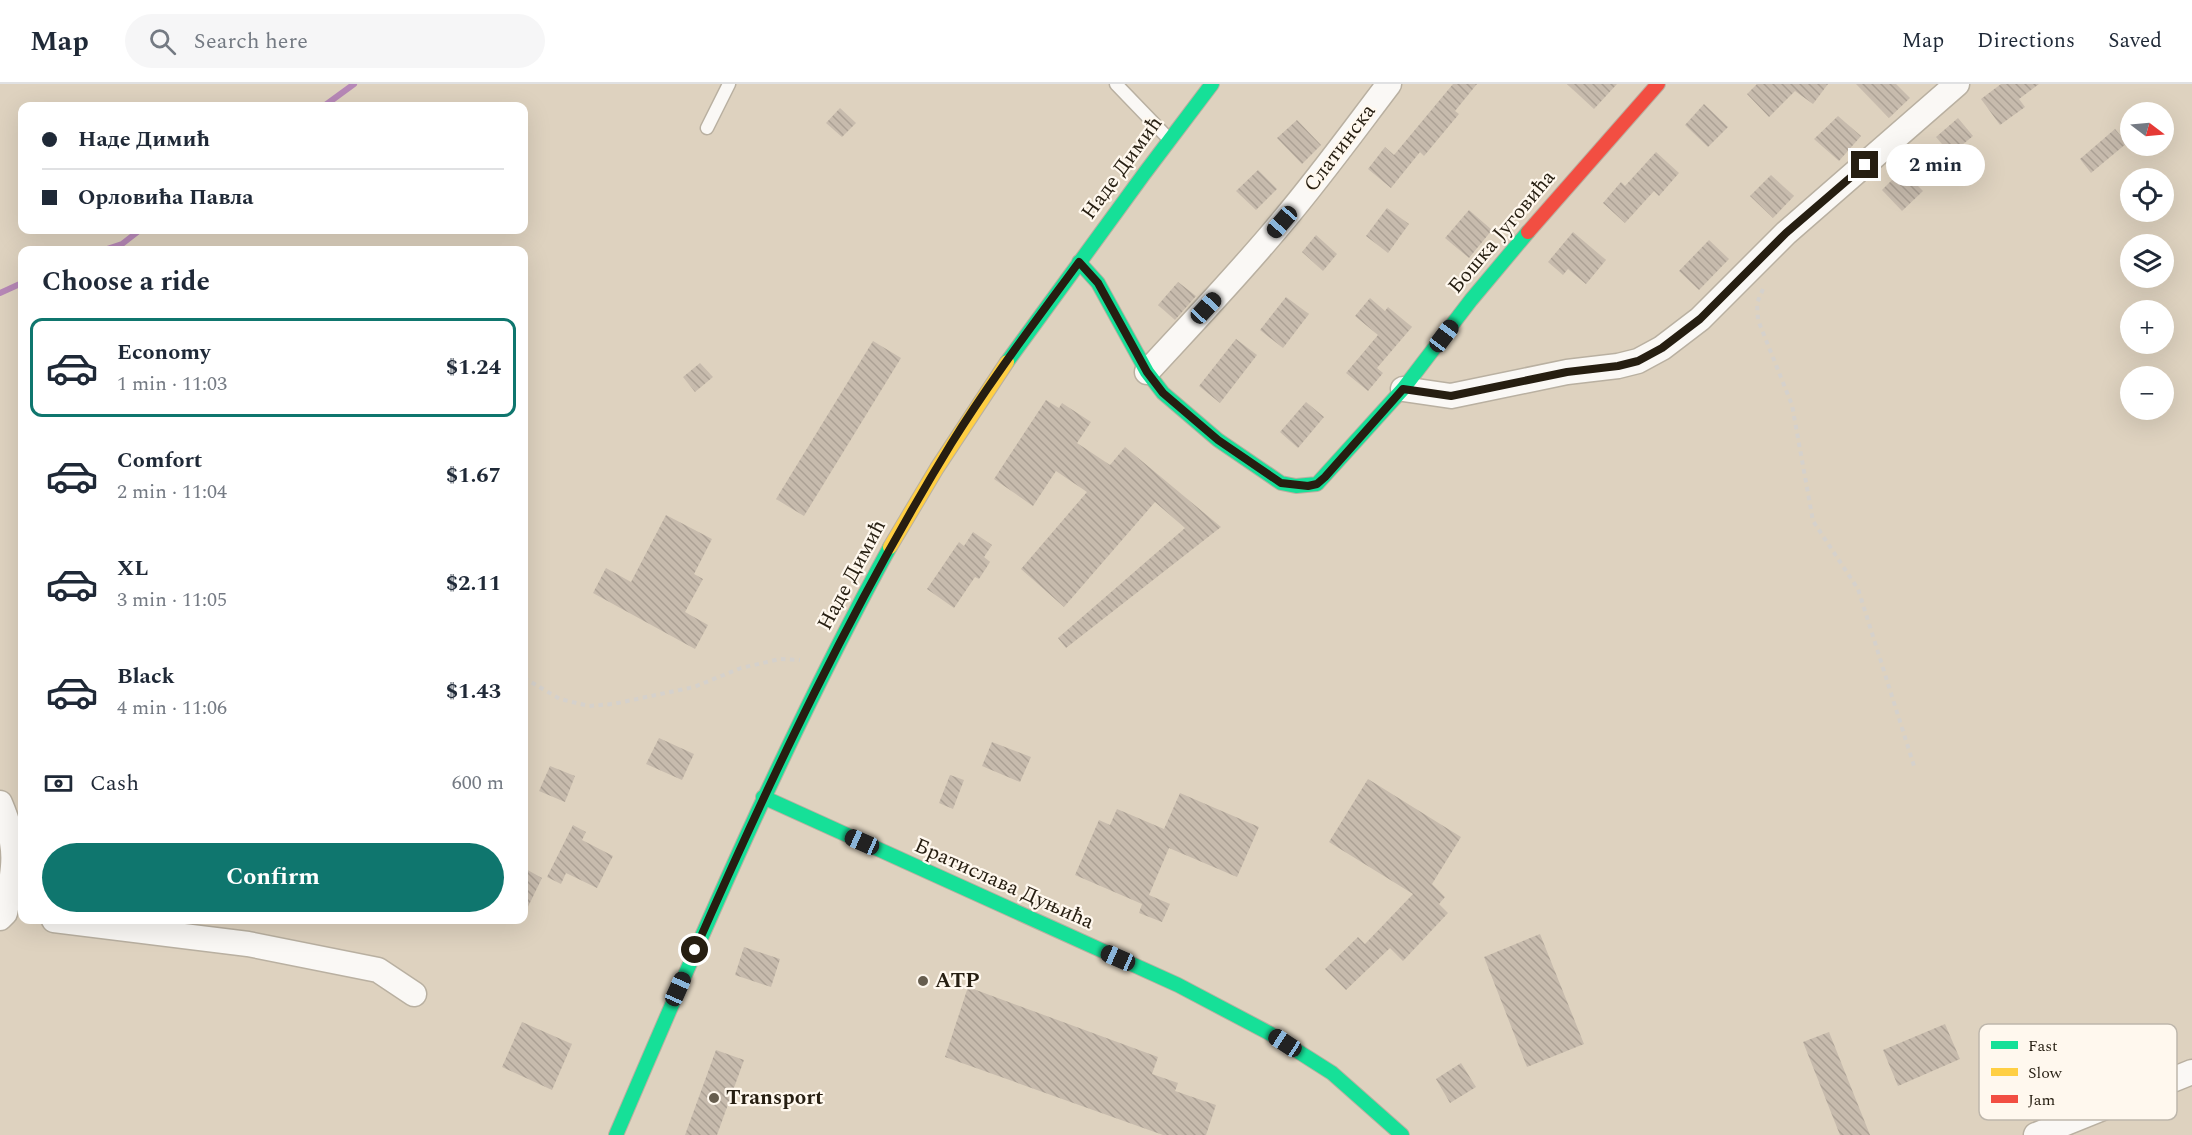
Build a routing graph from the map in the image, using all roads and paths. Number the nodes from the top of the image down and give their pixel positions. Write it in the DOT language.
graph roads {
  1 [pos="729,84"];
  2 [pos="1116,84"];
  3 [pos="1212,84"];
  4 [pos="1389,84"];
  5 [pos="1658,84"];
  6 [pos="1957,84"];
  7 [pos="707,128"];
  8 [pos="1169,139"];
  9 [pos="1079,262"];
  10 [pos="1770,281"];
  11 [pos="1147,372"];
  12 [pos="1403,389"];
  13 [pos="830,660"];
  14 [pos="528,680"];
  15 [pos="1915,769"];
  16 [pos="764,797"];
  17 [pos="0,803"];
  18 [pos="9,916"];
  19 [pos="86,924"];
  20 [pos="414,994"];
  21 [pos="2192,1072"];
  22 [pos="2177,1078"];
  23 [pos="2073,1120"];
  24 [pos="616,1135"];
  25 [pos="1402,1135"];
  26 [pos="2036,1135"];
  1 -- 7 [label="lane"];
  2 -- 8 [label="lane"];
  3 -- 8 [label="street, Наде Димић"];
  4 -- 11 [label="street, Слатинска"];
  5 -- 12 [label="street, Бошка Југовића"];
  6 -- 12 [label="street"];
  8 -- 9 [label="street, Наде Димић"];
  9 -- 11 [label="street"];
  9 -- 13 [label="street, Наде Димић"];
  10 -- 15 [label="path"];
  11 -- 12 [label="street, Бошка Југовића"];
  13 -- 14 [label="path"];
  13 -- 16 [label="street, Наде Димић"];
  16 -- 24 [label="street, Наде Димић"];
  16 -- 25 [label="street, Братислава Дуњића"];
  17 -- 18 [label="street"];
  19 -- 20 [label="street"];
  21 -- 22 [label="street"];
  23 -- 26 [label="street"];
}
